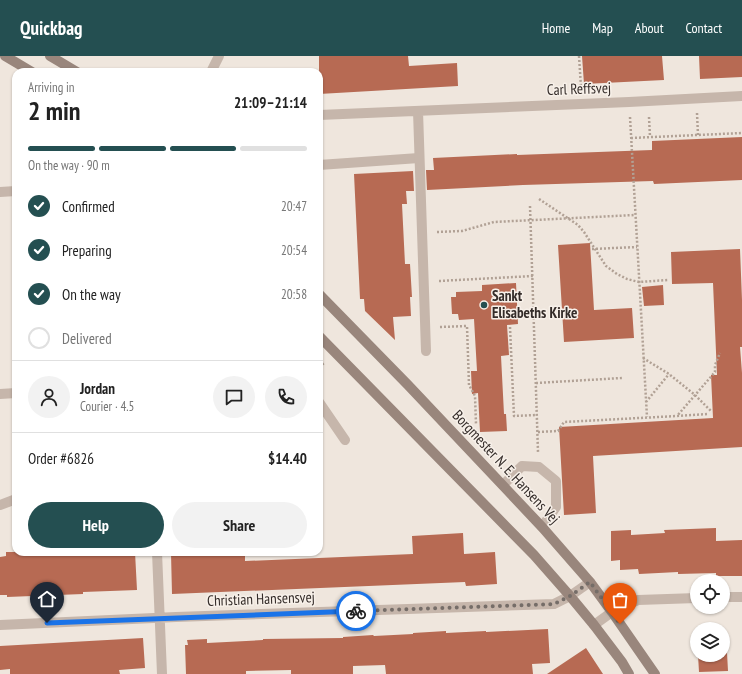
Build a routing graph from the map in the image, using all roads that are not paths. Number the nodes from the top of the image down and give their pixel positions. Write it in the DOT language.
graph roads {
  1 [pos="5,56"];
  2 [pos="50,56"];
  3 [pos="219,56"];
  4 [pos="25,68"];
  5 [pos="70,68"];
  6 [pos="213,68"];
  7 [pos="742,96"];
  8 [pos="418,111"];
  9 [pos="323,115"];
  10 [pos="419,158"];
  11 [pos="323,165"];
  12 [pos="12,191"];
  13 [pos="0,192"];
  14 [pos="323,298"];
  15 [pos="323,340"];
  16 [pos="426,351"];
  17 [pos="12,393"];
  18 [pos="0,394"];
  19 [pos="323,408"];
  20 [pos="345,440"];
  21 [pos="503,485"];
  22 [pos="12,500"];
  23 [pos="0,505"];
  24 [pos="542,527"];
  25 [pos="157,556"];
  26 [pos="590,582"];
  27 [pos="570,596"];
  28 [pos="730,597"];
  29 [pos="742,597"];
  30 [pos="690,598"];
  31 [pos="612,612"];
  32 [pos="159,618"];
  33 [pos="0,625"];
  34 [pos="594,625"];
  35 [pos="162,674"];
  36 [pos="629,674"];
  37 [pos="655,674"];
  1 -- 4 [label="street"];
  2 -- 5 [label="street"];
  3 -- 6 [label="street"];
  7 -- 8 [label="street, Carl Reffsvej"];
  8 -- 9 [label="street, Carl Reffsvej"];
  8 -- 10 [label="street"];
  10 -- 11 [label="street"];
  10 -- 16 [label="street"];
  12 -- 13 [label="street"];
  14 -- 21 [label="street, Borgmester N. E. Hansens Vej"];
  15 -- 27 [label="street"];
  17 -- 18 [label="street"];
  19 -- 20 [label="street"];
  21 -- 24 [label="street, Borgmester N. E. Hansens Vej"];
  21 -- 24 [label="street"];
  22 -- 23 [label="street"];
  24 -- 26 [label="street, Borgmester N. E. Hansens Vej"];
  25 -- 32 [label="street"];
  26 -- 27 [label="street, Christian Hansensvej"];
  26 -- 31 [label="street, Borgmester N. E. Hansens Vej"];
  27 -- 32 [label="street, Christian Hansensvej"];
  27 -- 34 [label="street"];
  28 -- 29 [label="street"];
  30 -- 31 [label="street"];
  31 -- 34 [label="street"];
  31 -- 37 [label="street, Borgmester N. E. Hansens Vej"];
  32 -- 33 [label="street, Christian Hansensvej"];
  32 -- 35 [label="street"];
  34 -- 36 [label="street"];
}
